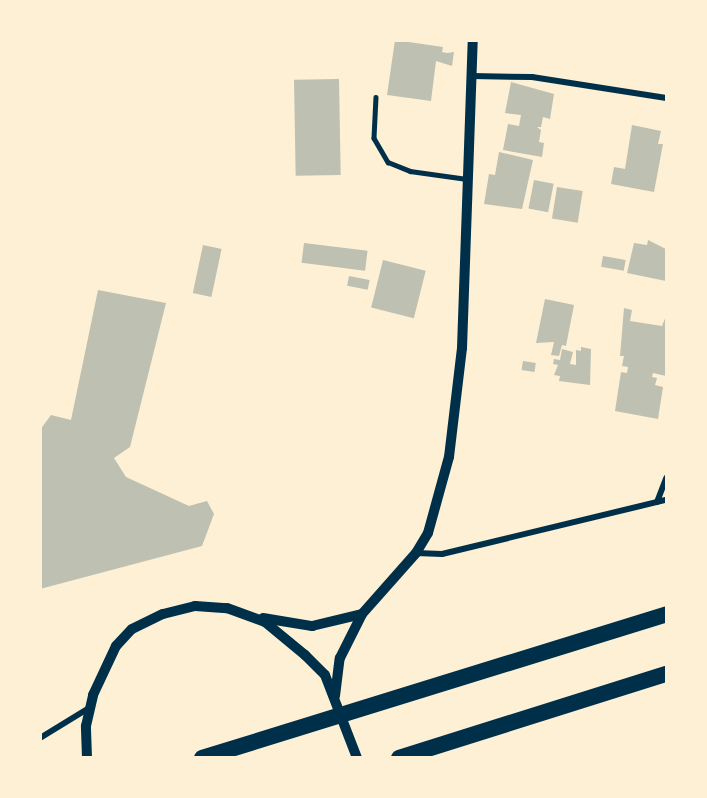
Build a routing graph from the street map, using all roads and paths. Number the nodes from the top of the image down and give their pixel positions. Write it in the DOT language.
graph roads {
  1 [pos="473,40"];
  2 [pos="472,76"];
  3 [pos="376,97"];
  4 [pos="666,98"];
  5 [pos="468,178"];
  6 [pos="666,478"];
  7 [pos="666,500"];
  8 [pos="657,502"];
  9 [pos="416,553"];
  10 [pos="227,608"];
  11 [pos="362,614"];
  12 [pos="666,614"];
  13 [pos="666,674"];
  14 [pos="335,696"];
  15 [pos="90,707"];
  16 [pos="40,738"];
  17 [pos="87,758"];
  18 [pos="202,758"];
  19 [pos="357,758"];
  20 [pos="399,758"];
  1 -- 2 [label="street"];
  2 -- 4 [label="street"];
  2 -- 5 [label="street"];
  3 -- 5 [label="lane"];
  5 -- 9 [label="street"];
  6 -- 8 [label="street"];
  7 -- 8 [label="street"];
  8 -- 9 [label="street"];
  9 -- 11 [label="street"];
  10 -- 11 [label="street"];
  10 -- 14 [label="street"];
  10 -- 15 [label="street"];
  11 -- 14 [label="street"];
  12 -- 18 [label="highway"];
  13 -- 20 [label="highway"];
  14 -- 19 [label="street"];
  15 -- 16 [label="street"];
  15 -- 17 [label="street"];
}
